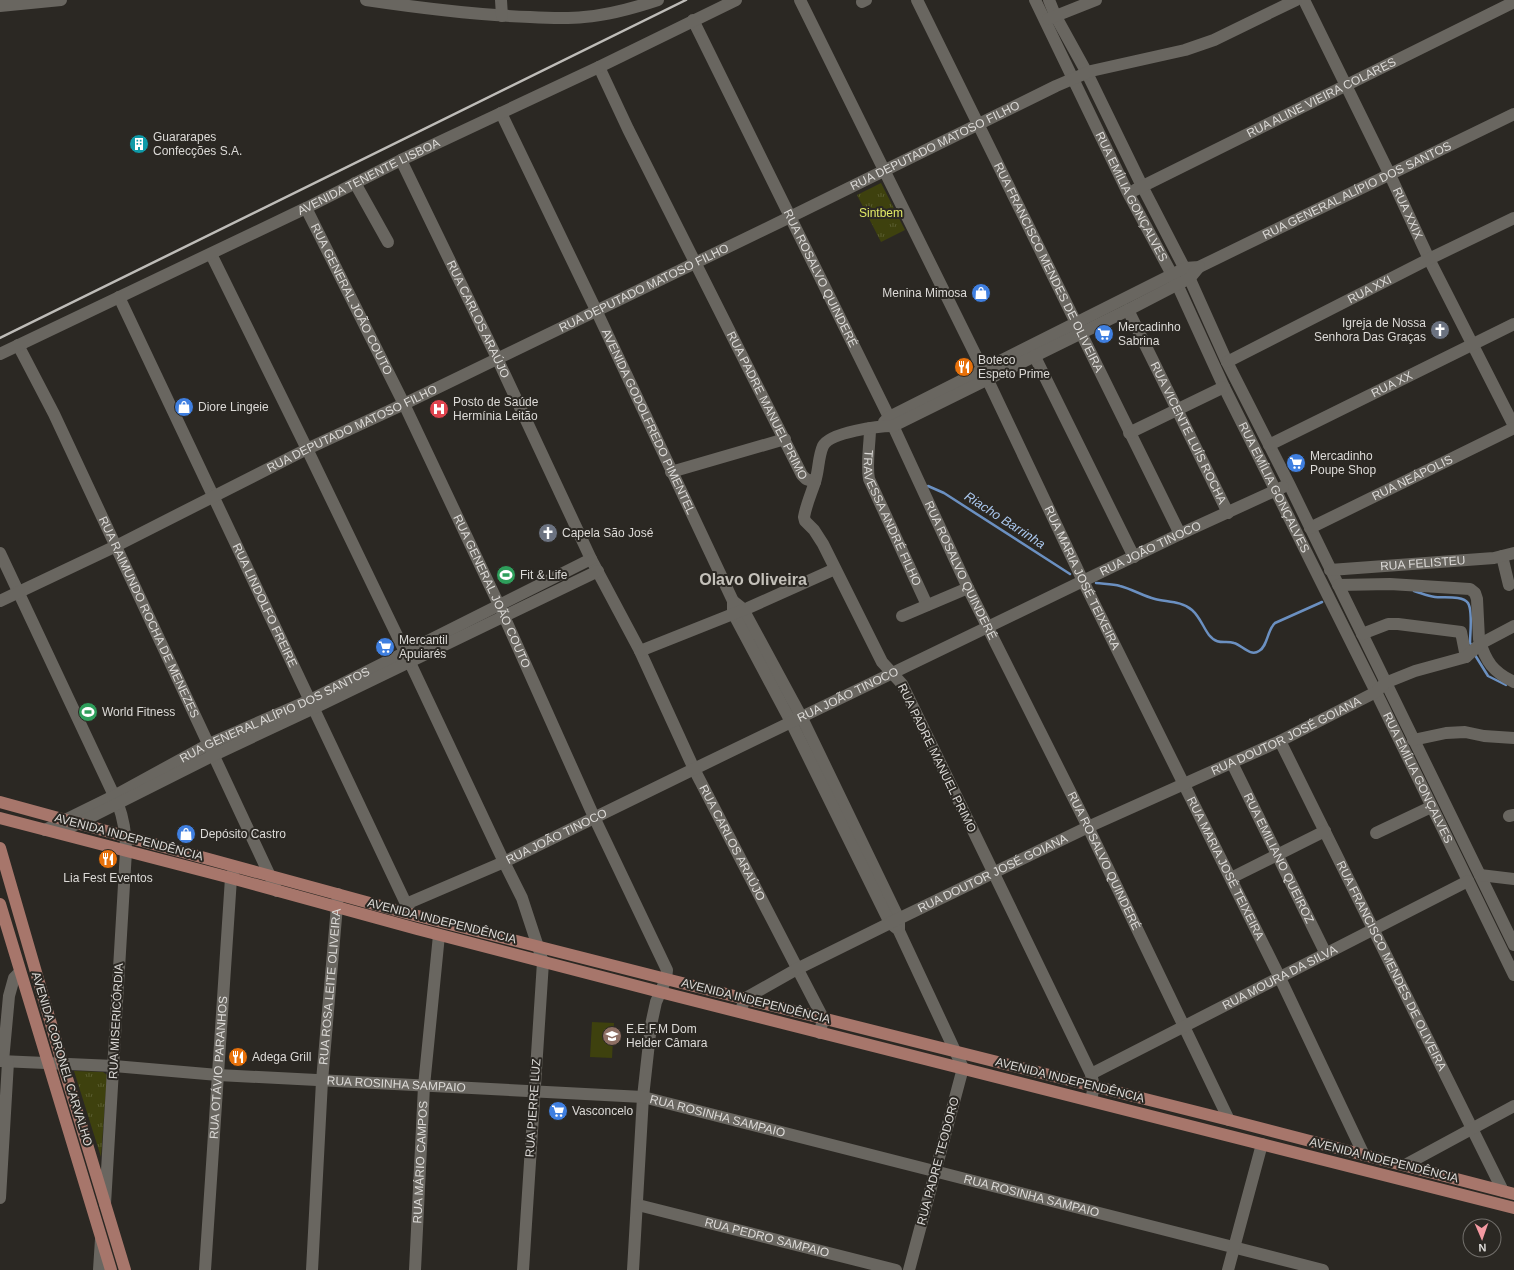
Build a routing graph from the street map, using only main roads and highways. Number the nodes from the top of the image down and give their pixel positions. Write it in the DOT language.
graph roads {
  1 [pos="0,802"];
  2 [pos="0,818"];
  3 [pos="0,848"];
  4 [pos="0,904"];
  5 [pos="1508,1192"];
  6 [pos="1514,1208"];
  7 [pos="111,1270"];
  8 [pos="125,1270"];
  1 -- 5 [label="main road, AVENIDA INDEPENDÊNCIA"];
  2 -- 6 [label="main road, AVENIDA INDEPENDÊNCIA"];
  3 -- 8 [label="main road, AVENIDA CORONEL CARVALHO"];
  4 -- 7 [label="main road, AVENIDA CORONEL CARVALHO"];
}
